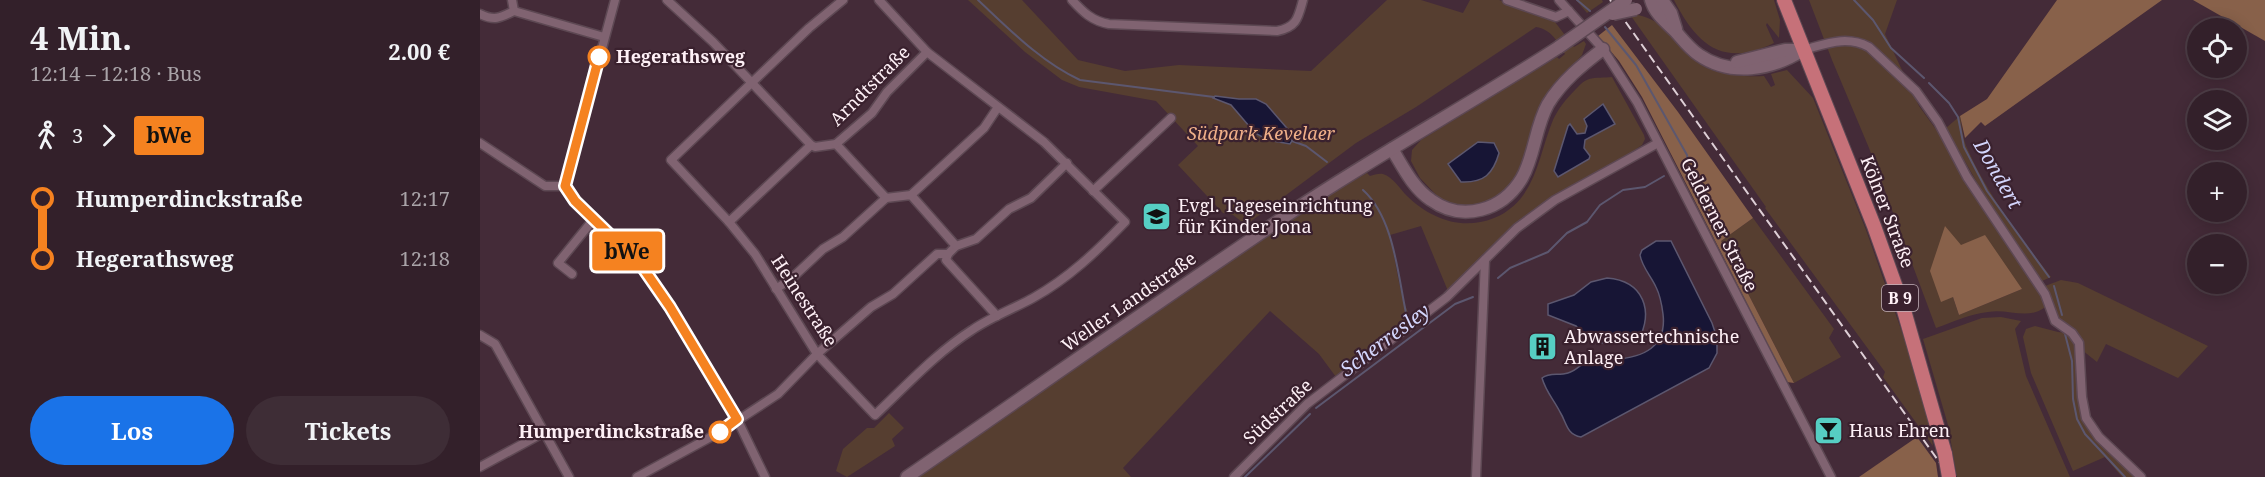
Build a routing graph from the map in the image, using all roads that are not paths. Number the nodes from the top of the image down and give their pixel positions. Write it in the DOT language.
graph roads {
  1 [pos="512,0"];
  2 [pos="615,0"];
  3 [pos="667,0"];
  4 [pos="843,0"];
  5 [pos="879,0"];
  6 [pos="1072,0"];
  7 [pos="1303,0"];
  8 [pos="1507,0"];
  9 [pos="1559,0"];
  10 [pos="1651,0"];
  11 [pos="1662,0"];
  12 [pos="1784,0"];
  13 [pos="1631,4"];
  14 [pos="514,11"];
  15 [pos="1569,11"];
  16 [pos="1657,13"];
  17 [pos="480,14"];
  18 [pos="1677,33"];
  19 [pos="604,37"];
  20 [pos="1603,49"];
  21 [pos="1803,50"];
  22 [pos="927,52"];
  23 [pos="752,84"];
  24 [pos="998,107"];
  25 [pos="1171,118"];
  26 [pos="480,142"];
  27 [pos="1658,143"];
  28 [pos="836,144"];
  29 [pos="811,145"];
  30 [pos="1392,149"];
  31 [pos="1067,163"];
  32 [pos="565,186"];
  33 [pos="1094,191"];
  34 [pos="911,195"];
  35 [pos="886,198"];
  36 [pos="593,220"];
  37 [pos="729,222"];
  38 [pos="956,246"];
  39 [pos="948,254"];
  40 [pos="1485,260"];
  41 [pos="572,274"];
  42 [pos="776,289"];
  43 [pos="997,316"];
  44 [pos="480,335"];
  45 [pos="817,354"];
  46 [pos="737,419"];
  47 [pos="543,433"];
  48 [pos="480,467"];
  49 [pos="569,477"];
  50 [pos="638,477"];
  51 [pos="765,477"];
  52 [pos="907,477"];
  53 [pos="1234,477"];
  54 [pos="1476,477"];
  55 [pos="1831,477"];
  56 [pos="1949,477"];
  57 [pos="2141,477"];
  1 -- 14 [label="street"];
  2 -- 19 [label="street"];
  3 -- 23 [label="street"];
  4 -- 23 [label="street, Heinestraße"];
  5 -- 22 [label="street, Heinestraße"];
  6 -- 7 [label="street"];
  8 -- 15 [label="street"];
  9 -- 15 [label="street, Gelderner Straße"];
  10 -- 16 [label="main road"];
  11 -- 18 [label="main road"];
  12 -- 21 [label="main road, Kölner Straße / B 9"];
  13 -- 16 [label="main road"];
  13 -- 30 [label="main road, Weller Landstraße, bridge"];
  14 -- 17 [label="street"];
  14 -- 19 [label="street"];
  15 -- 20 [label="street, Gelderner Straße"];
  16 -- 18 [label="main road"];
  18 -- 21 [label="main road"];
  19 -- 32 [label="street"];
  20 -- 27 [label="street, Gelderner Straße"];
  20 -- 30 [label="main road"];
  21 -- 56 [label="main road, Kölner Straße / B 9, bridge"];
  21 -- 57 [label="street"];
  22 -- 24 [label="street, Heinestraße"];
  22 -- 28 [label="street, Arndtstraße"];
  23 -- 29 [label="street"];
  23 -- 37 [label="street, Heinestraße"];
  24 -- 31 [label="street, Heinestraße"];
  24 -- 34 [label="street"];
  25 -- 33 [label="street"];
  26 -- 32 [label="street"];
  27 -- 40 [label="street, Südstraße"];
  27 -- 55 [label="street, Gelderner Straße"];
  28 -- 29 [label="street"];
  28 -- 35 [label="street"];
  29 -- 37 [label="street"];
  30 -- 52 [label="main road, Weller Landstraße"];
  31 -- 33 [label="street, Heinestraße"];
  31 -- 38 [label="street"];
  32 -- 36 [label="street"];
  33 -- 43 [label="street, Heinestraße"];
  34 -- 35 [label="street"];
  34 -- 38 [label="street"];
  35 -- 42 [label="street"];
  36 -- 41 [label="street"];
  36 -- 46 [label="street"];
  37 -- 42 [label="street, Heinestraße"];
  38 -- 39 [label="street"];
  39 -- 43 [label="street"];
  39 -- 45 [label="street"];
  40 -- 53 [label="street, Südstraße"];
  40 -- 54 [label="street"];
  42 -- 45 [label="street, Heinestraße"];
  43 -- 45 [label="street, Heinestraße"];
  44 -- 47 [label="street"];
  45 -- 46 [label="street"];
  46 -- 50 [label="street"];
  46 -- 51 [label="street"];
  47 -- 48 [label="street"];
  47 -- 49 [label="street"];
}
